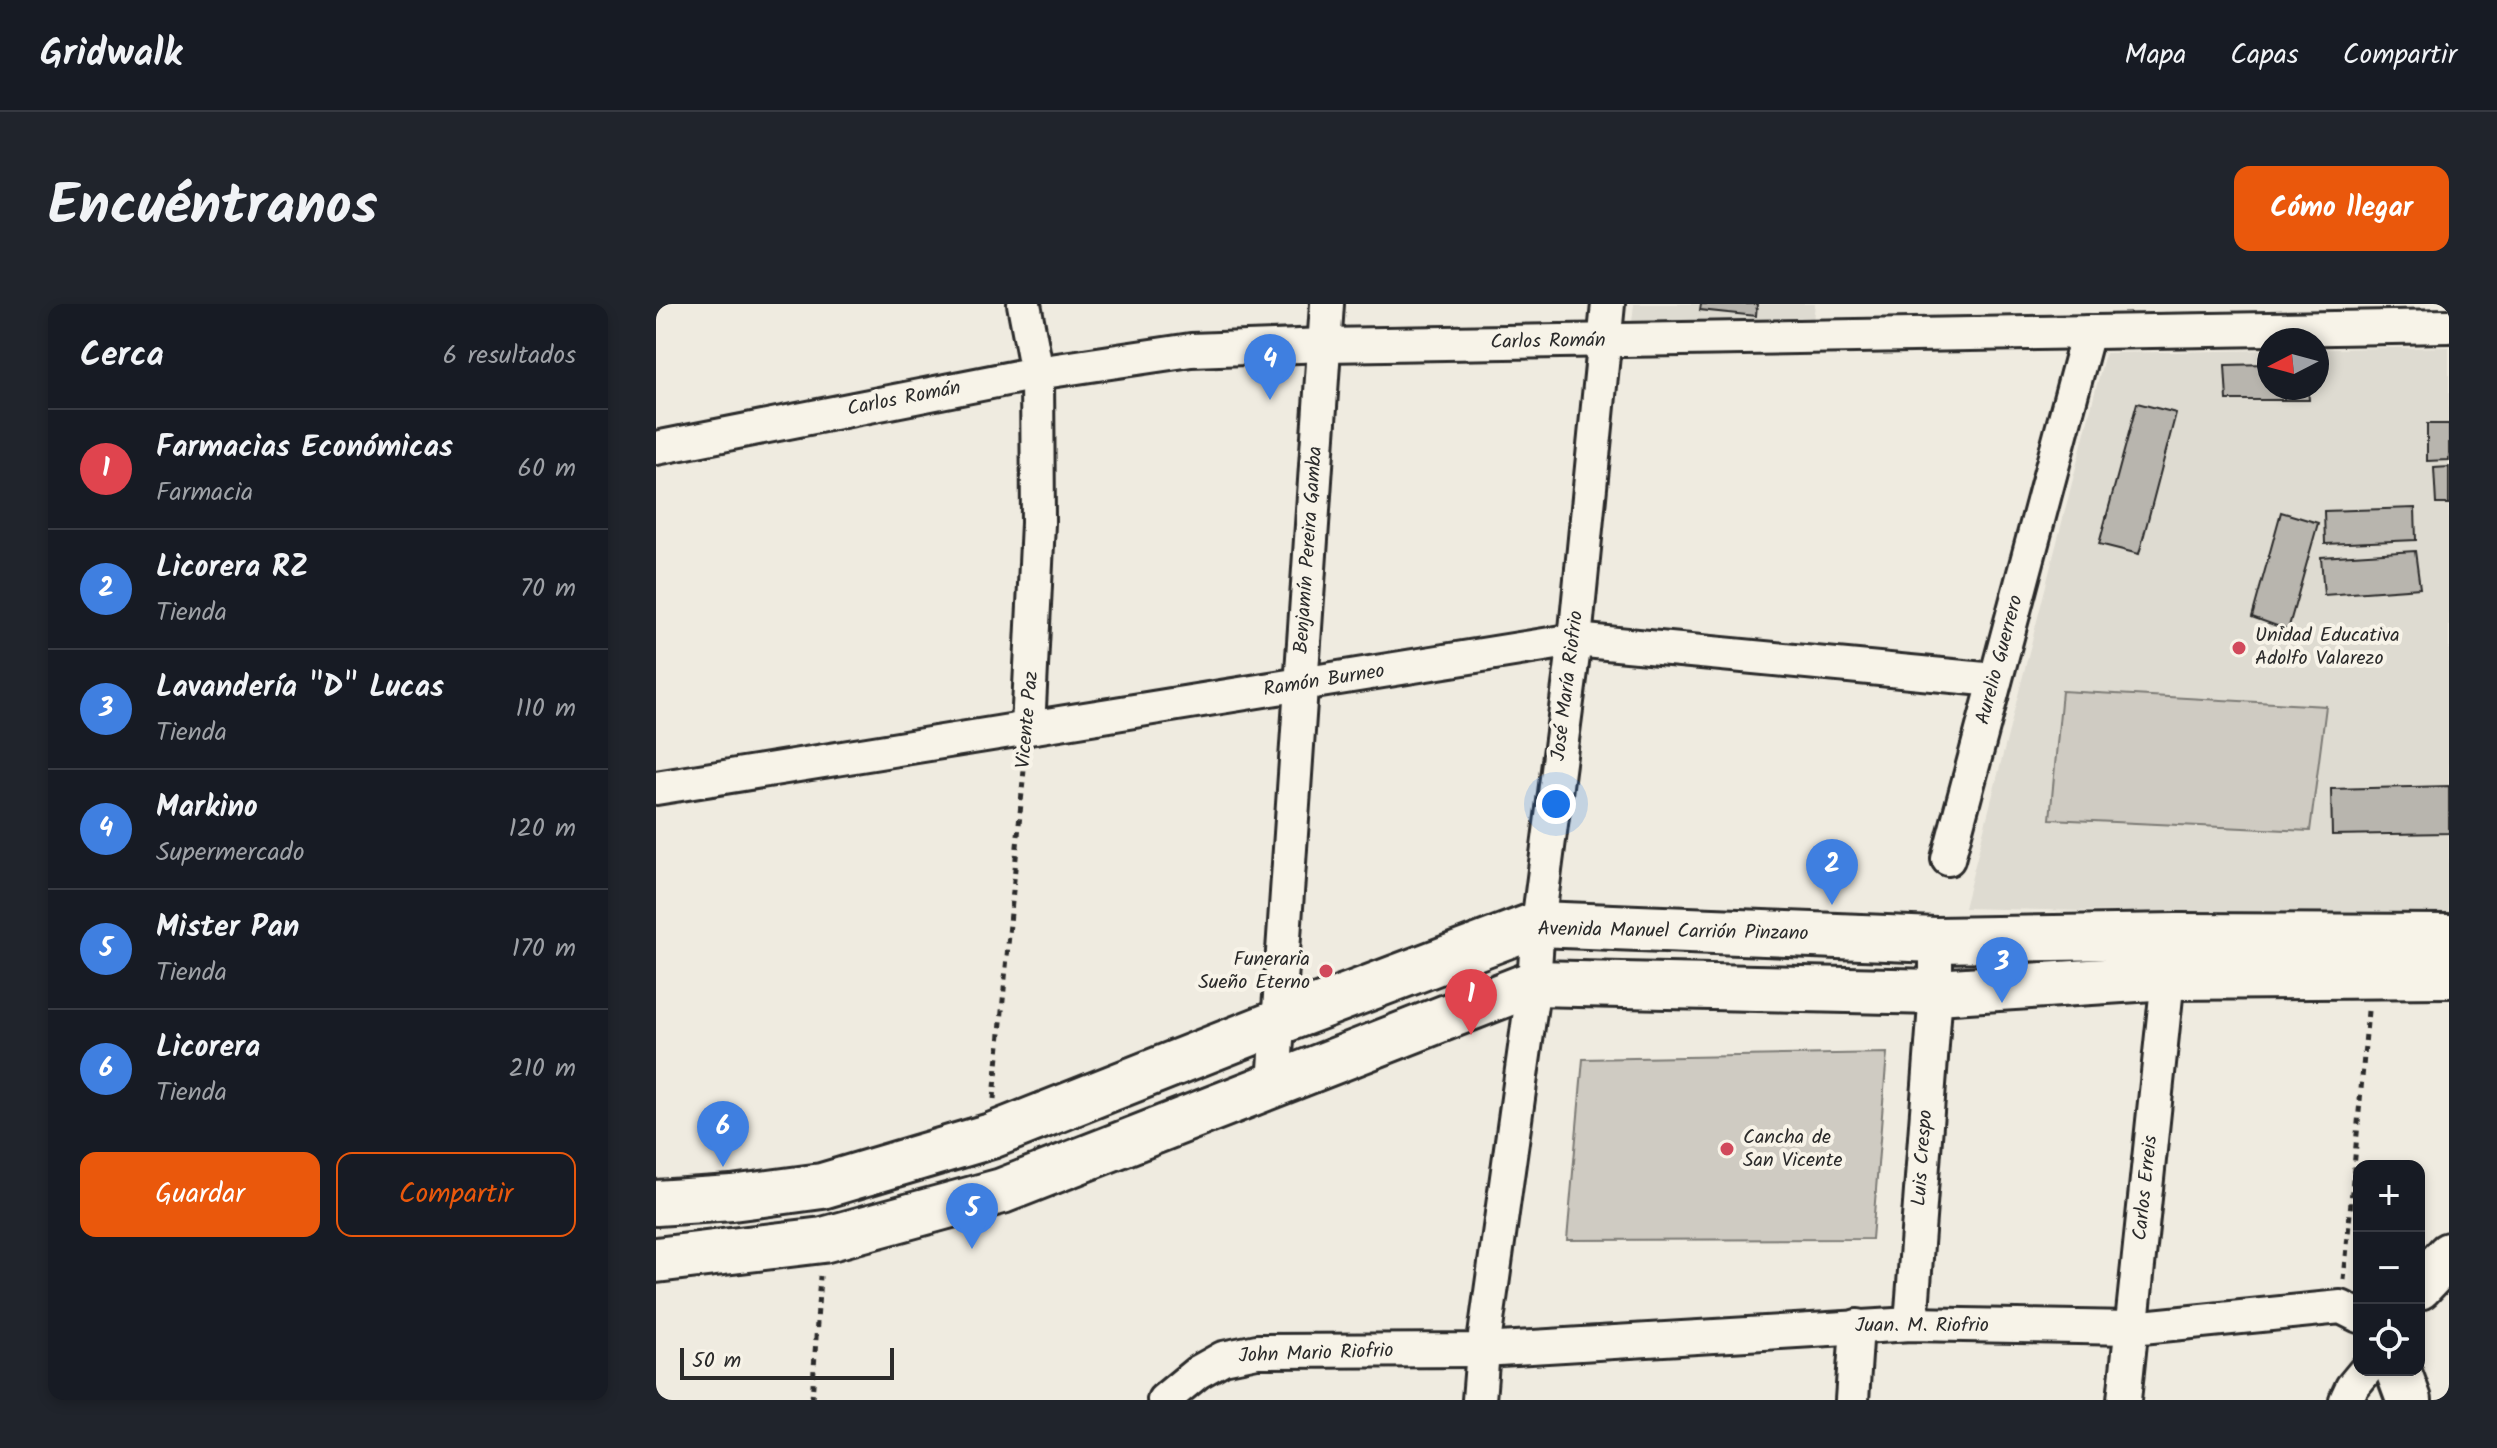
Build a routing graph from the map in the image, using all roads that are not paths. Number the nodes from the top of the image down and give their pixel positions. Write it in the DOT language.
graph roads {
  1 [pos="1024,304"];
  2 [pos="1327,304"];
  3 [pos="1608,304"];
  4 [pos="2449,326"];
  5 [pos="2088,332"];
  6 [pos="1604,341"];
  7 [pos="1325,345"];
  8 [pos="1037,373"];
  9 [pos="656,448"];
  10 [pos="1575,640"];
  11 [pos="1995,680"];
  12 [pos="1299,685"];
  13 [pos="1028,728"];
  14 [pos="656,788"];
  15 [pos="1948,859"];
  16 [pos="1538,924"];
  17 [pos="2449,937"];
  18 [pos="1936,940"];
  19 [pos="2449,975"];
  20 [pos="2168,977"];
  21 [pos="1534,983"];
  22 [pos="1936,992"];
  23 [pos="1279,1022"];
  24 [pos="1274,1084"];
  25 [pos="656,1203"];
  26 [pos="2449,1255"];
  27 [pos="656,1260"];
  28 [pos="2425,1281"];
  29 [pos="2350,1311"];
  30 [pos="1911,1324"];
  31 [pos="1857,1326"];
  32 [pos="2132,1328"];
  33 [pos="1483,1350"];
  34 [pos="2361,1376"];
  35 [pos="2400,1376"];
  36 [pos="1164,1400"];
  37 [pos="1479,1400"];
  38 [pos="1852,1400"];
  39 [pos="2124,1400"];
  40 [pos="2346,1400"];
  41 [pos="2409,1400"];
  1 -- 8 [label="street, Vicente Paz"];
  2 -- 7 [label="street, Benjamín Pereira Gamba"];
  3 -- 6 [label="street, José María Riofrio"];
  4 -- 5 [label="street, Carlos Román"];
  5 -- 6 [label="street, Carlos Román"];
  5 -- 11 [label="street, Aurelio Guerrero"];
  6 -- 7 [label="street, Carlos Román"];
  6 -- 10 [label="street, José María Riofrio"];
  7 -- 8 [label="street, Carlos Román"];
  7 -- 12 [label="street, Benjamín Pereira Gamba"];
  8 -- 9 [label="street, Carlos Román"];
  8 -- 13 [label="street, Vicente Paz"];
  10 -- 11 [label="street, Ramón Burneo"];
  10 -- 12 [label="street, Ramón Burneo"];
  10 -- 16 [label="street, José María Riofrio"];
  11 -- 15 [label="street, Aurelio Guerrero"];
  12 -- 13 [label="street, Ramón Burneo"];
  12 -- 23 [label="street, Benjamín Pereira Gamba"];
  13 -- 14 [label="street, Ramón Burneo"];
  16 -- 18 [label="main road, Avenida Manuel Carrión Pinzano"];
  16 -- 21 [label="street, José María Riofrio"];
  16 -- 23 [label="main road, Avenida Manuel Carrión Pinzano"];
  17 -- 18 [label="main road, Avenida Manuel Carrión Pinzano"];
  18 -- 22 [label="street"];
  19 -- 20 [label="main road"];
  20 -- 22 [label="main road"];
  20 -- 32 [label="street, Carlos Erreis"];
  21 -- 22 [label="main road"];
  21 -- 24 [label="main road"];
  21 -- 33 [label="street, José María Riofrio"];
  22 -- 30 [label="street, Luis Crespo"];
  23 -- 24 [label="street, Benjamín Pereira Gamba"];
  23 -- 25 [label="main road, Avenida Manuel Carrión Pinzano"];
  24 -- 27 [label="main road"];
  26 -- 28 [label="main road"];
  29 -- 32 [label="street, Juan. M. Riofrio"];
  30 -- 31 [label="street, Juan. M. Riofrio"];
  30 -- 32 [label="street, Juan. M. Riofrio"];
  31 -- 33 [label="street, Juan. M. Riofrio"];
  31 -- 38 [label="street"];
  32 -- 39 [label="street, Carlos Erreis"];
  33 -- 36 [label="street, John Mario Riofrio"];
  33 -- 37 [label="street, José María Riofrio"];
  34 -- 40 [label="street"];
  35 -- 41 [label="main road"];
}
